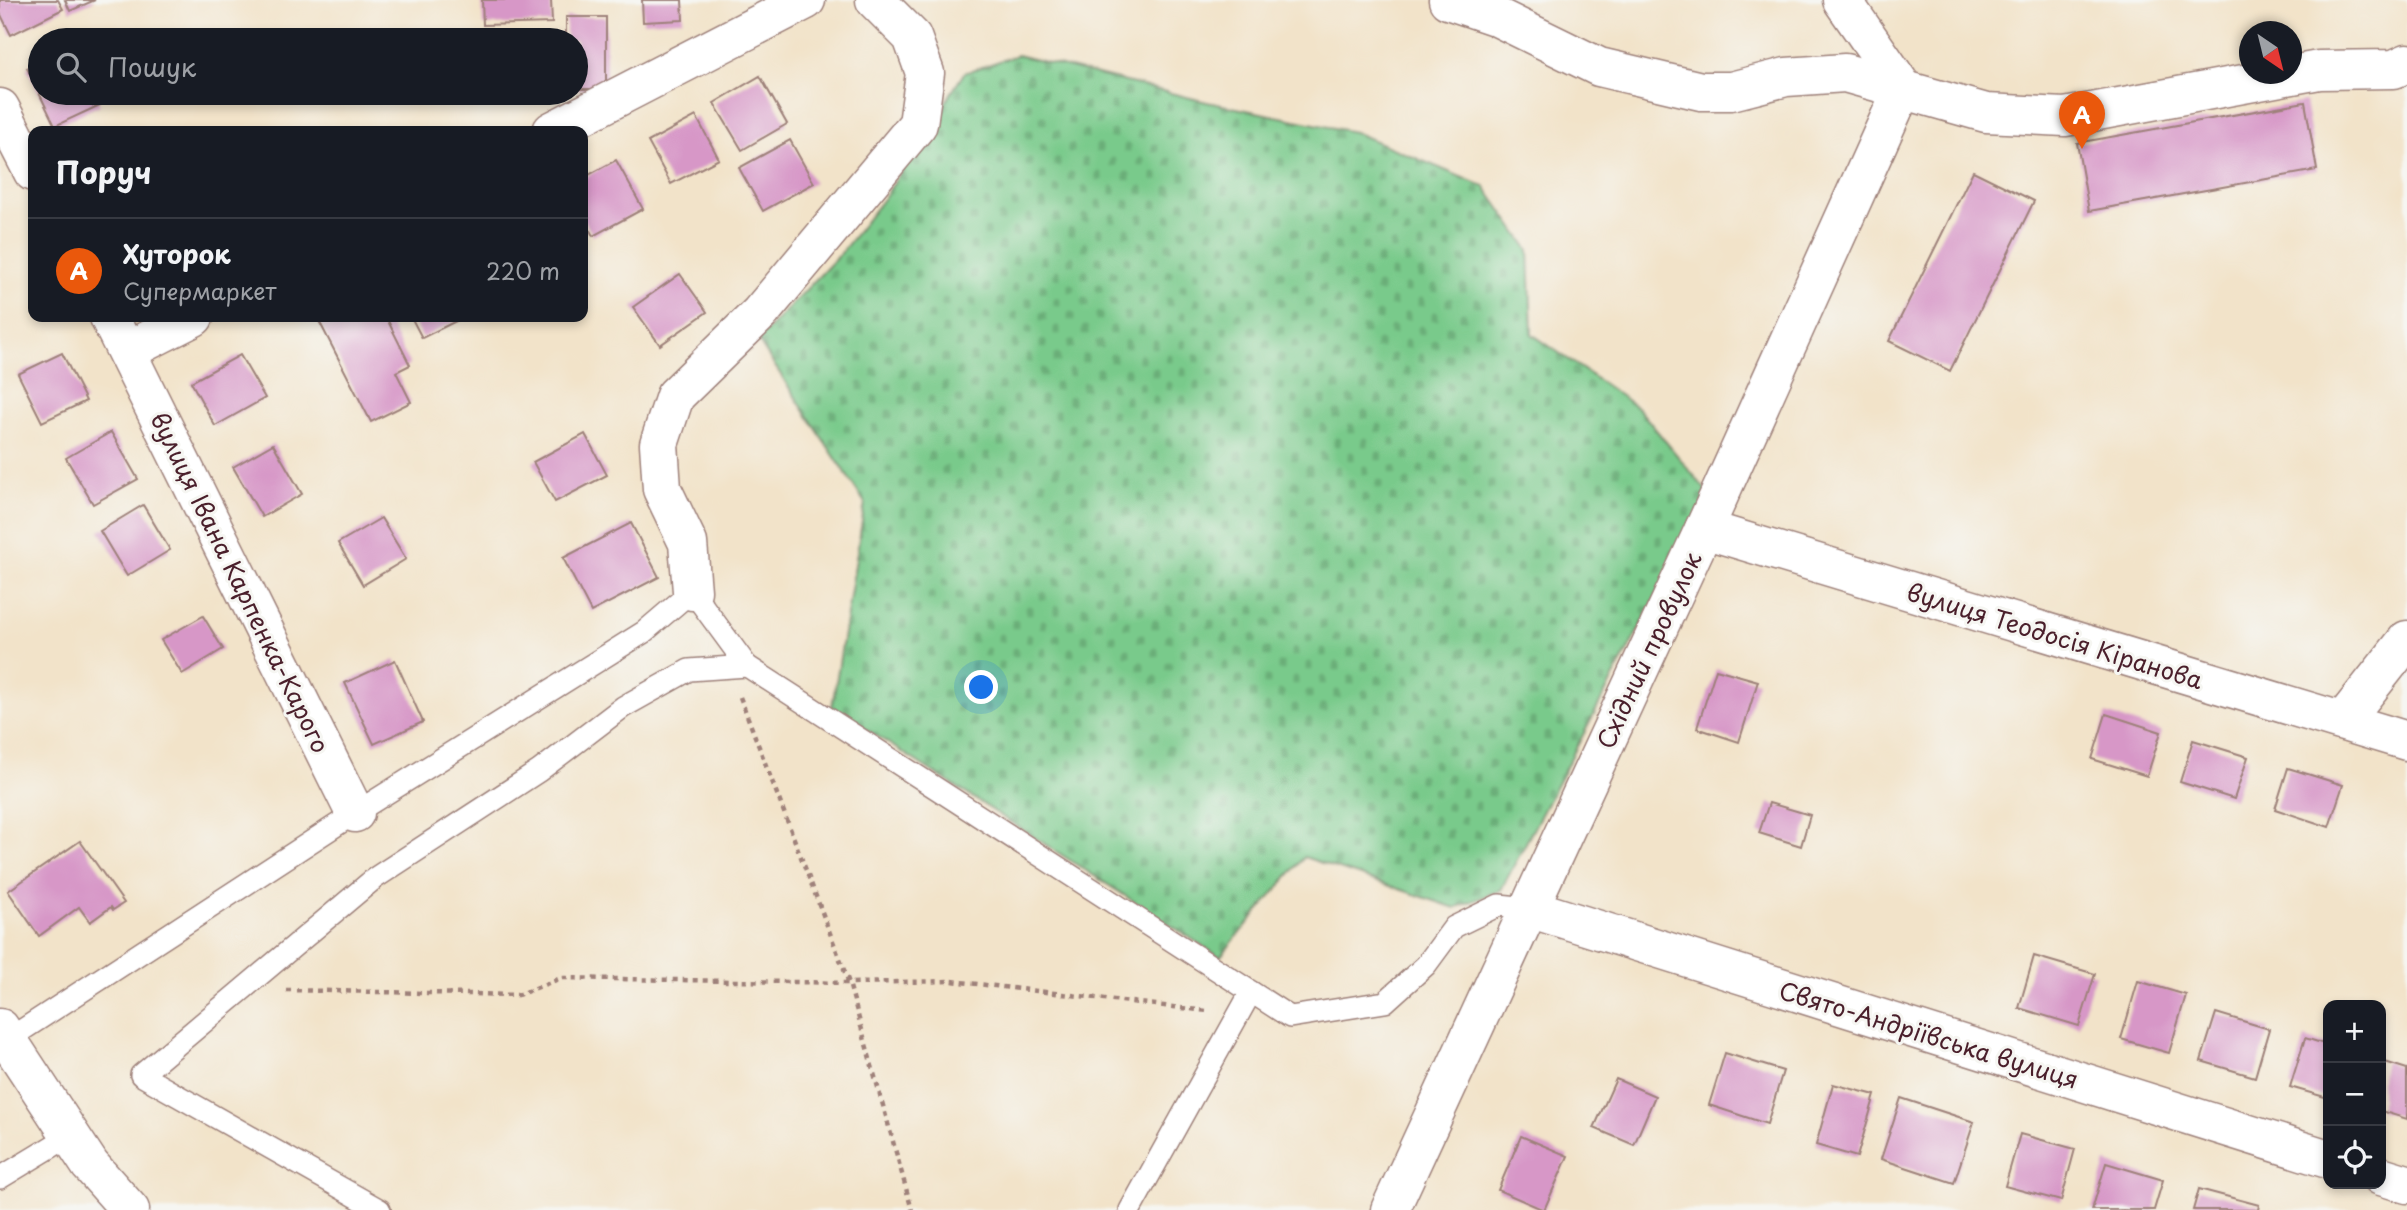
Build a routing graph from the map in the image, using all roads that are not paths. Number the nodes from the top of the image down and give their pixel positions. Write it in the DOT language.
graph roads {
  1 [pos="806,0"];
  2 [pos="875,0"];
  3 [pos="1447,0"];
  4 [pos="1842,0"];
  5 [pos="2407,62"];
  6 [pos="1903,88"];
  7 [pos="0,108"];
  8 [pos="562,126"];
  9 [pos="28,162"];
  10 [pos="112,322"];
  11 [pos="184,322"];
  12 [pos="127,351"];
  13 [pos="1704,529"];
  14 [pos="692,591"];
  15 [pos="2407,640"];
  16 [pos="738,666"];
  17 [pos="2343,721"];
  18 [pos="2407,741"];
  19 [pos="355,813"];
  20 [pos="1529,908"];
  21 [pos="1251,992"];
  22 [pos="4,1034"];
  23 [pos="71,1135"];
  24 [pos="2323,1157"];
  25 [pos="0,1178"];
  26 [pos="2386,1178"];
  27 [pos="2407,1184"];
  28 [pos="130,1210"];
  29 [pos="380,1210"];
  30 [pos="1130,1210"];
  31 [pos="1390,1210"];
  1 -- 8 [label="street"];
  2 -- 14 [label="street"];
  3 -- 6 [label="street"];
  4 -- 6 [label="street"];
  5 -- 6 [label="street"];
  6 -- 13 [label="street, Східний провулок"];
  7 -- 9 [label="street"];
  10 -- 12 [label="street, вулиця Івана Карпенка-Карого"];
  11 -- 12 [label="street"];
  12 -- 19 [label="street, вулиця Івана Карпенка-Карого"];
  13 -- 17 [label="street, вулиця Теодосія Кіранова"];
  13 -- 20 [label="street, Східний провулок"];
  14 -- 16 [label="lane"];
  14 -- 19 [label="lane"];
  15 -- 17 [label="street"];
  16 -- 21 [label="lane"];
  16 -- 29 [label="lane"];
  17 -- 18 [label="street, вулиця Теодосія Кіранова"];
  19 -- 22 [label="lane"];
  20 -- 21 [label="lane"];
  20 -- 24 [label="street, Свято-Андріївська вулиця"];
  20 -- 31 [label="street, Східний провулок"];
  21 -- 30 [label="lane"];
  22 -- 23 [label="street"];
  23 -- 25 [label="lane"];
  23 -- 28 [label="street"];
  26 -- 27 [label="street"];
}
